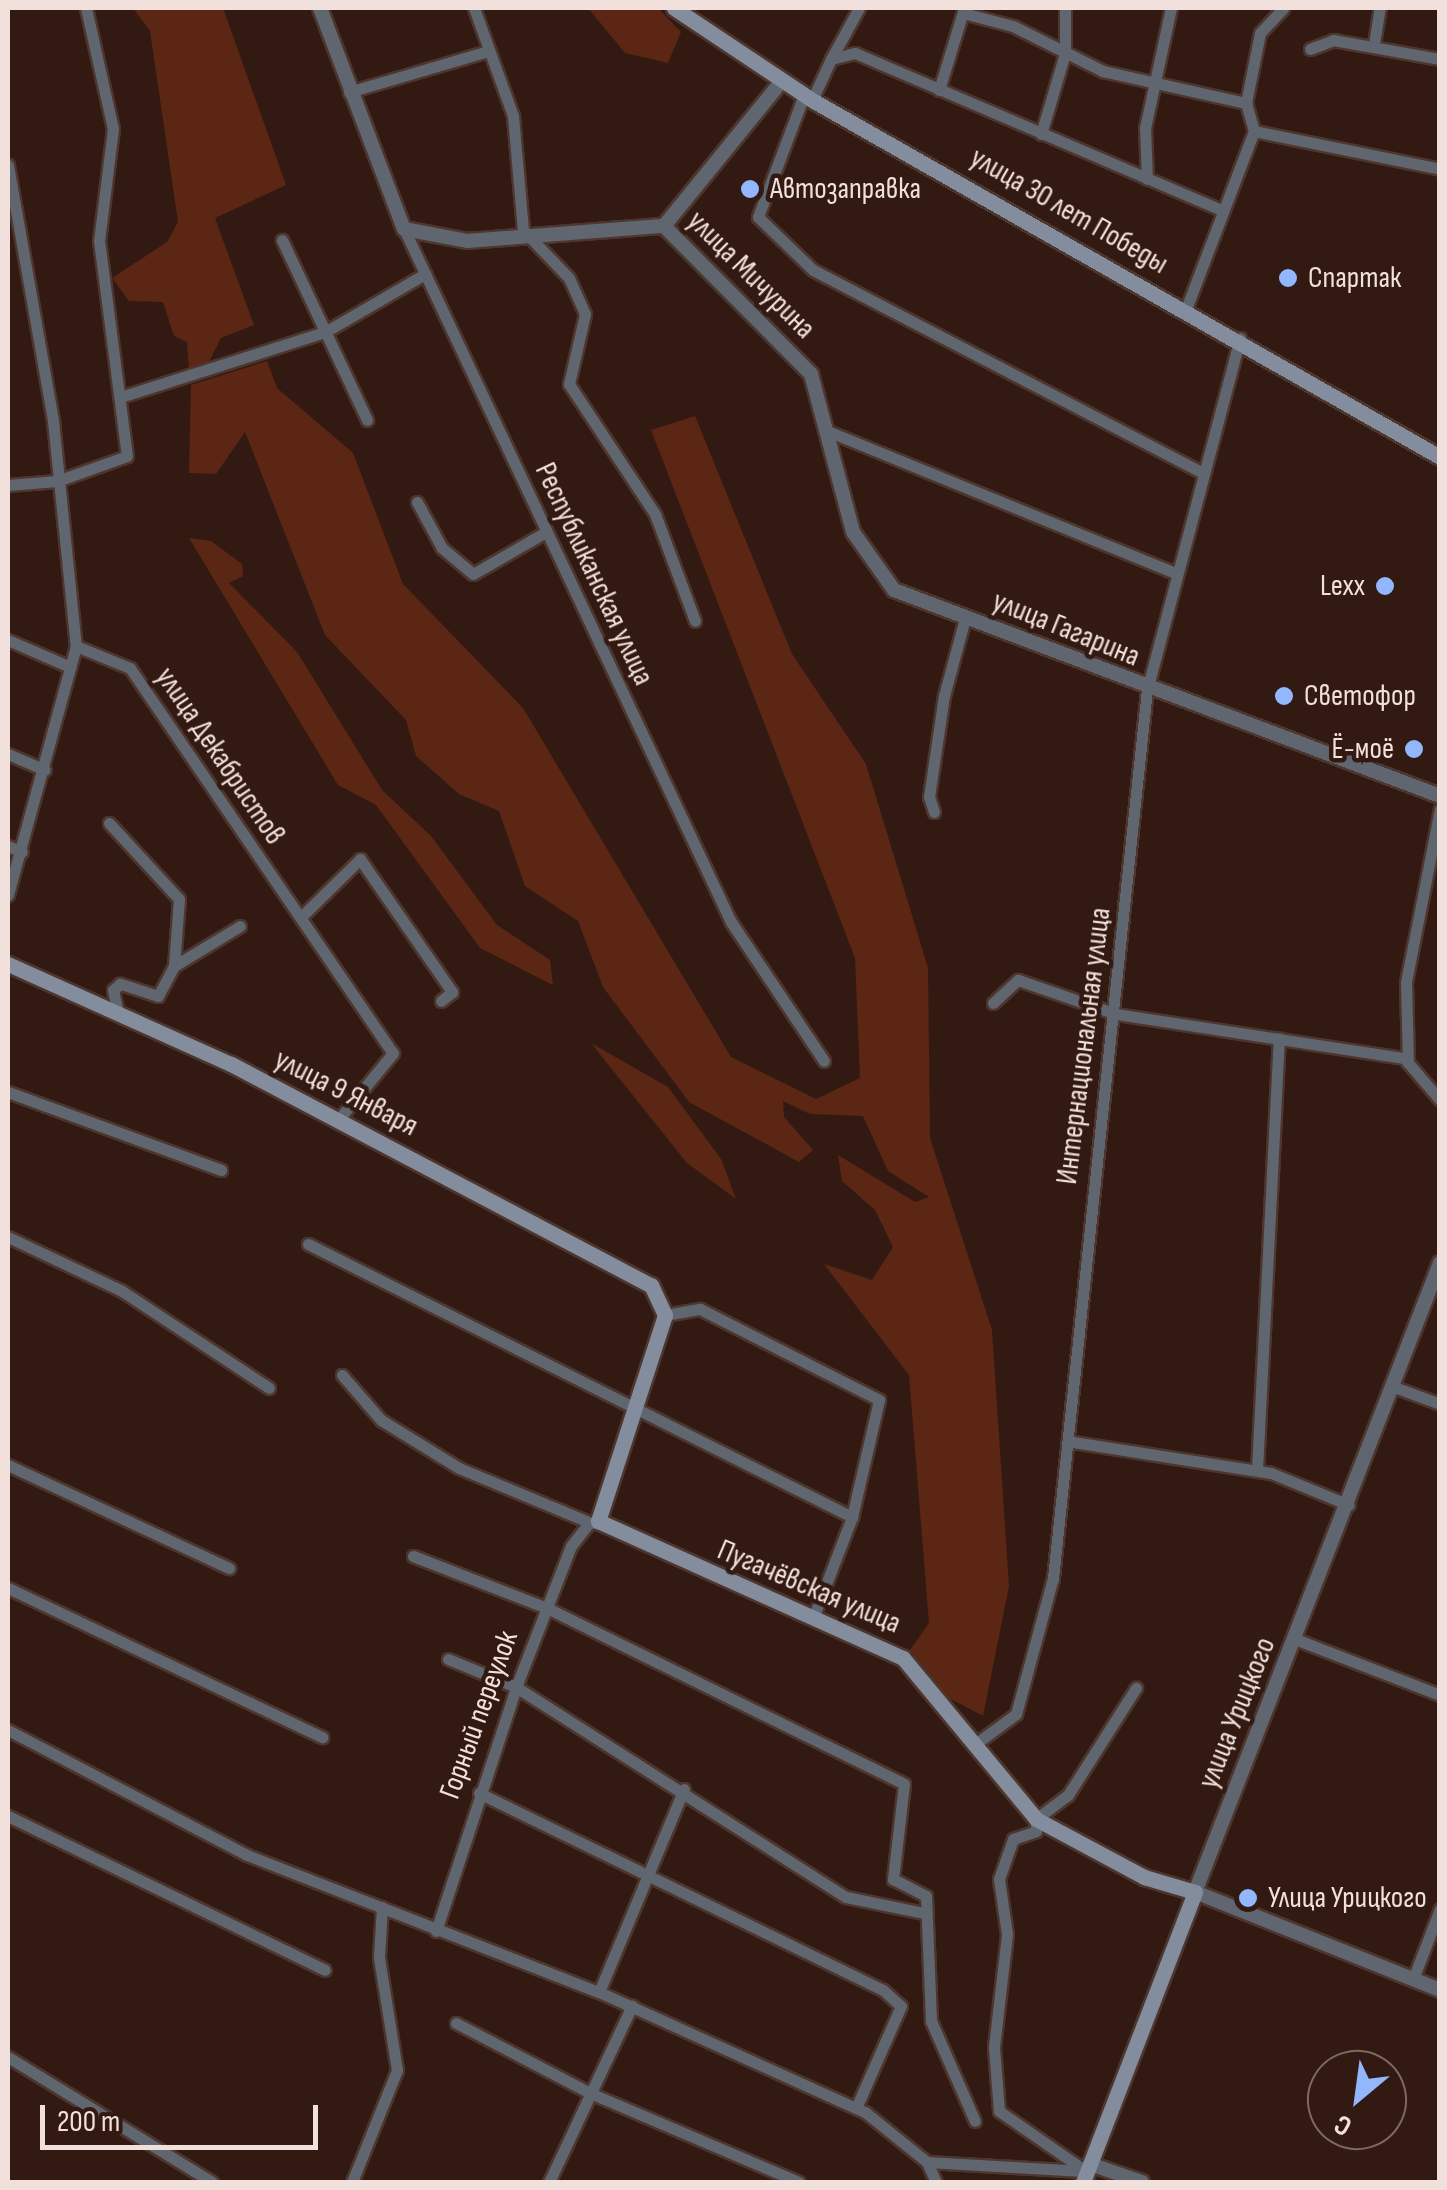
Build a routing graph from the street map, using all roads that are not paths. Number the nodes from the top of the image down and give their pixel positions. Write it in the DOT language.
graph roads {
  1 [pos="86,8"];
  2 [pos="320,8"];
  3 [pos="474,8"];
  4 [pos="858,8"];
  5 [pos="1065,8"];
  6 [pos="1171,8"];
  7 [pos="1283,8"];
  8 [pos="1380,8"];
  9 [pos="964,10"];
  10 [pos="685,11"];
  11 [pos="1374,44"];
  12 [pos="1310,49"];
  13 [pos="488,51"];
  14 [pos="1065,53"];
  15 [pos="830,59"];
  16 [pos="1440,59"];
  17 [pos="782,81"];
  18 [pos="1158,86"];
  19 [pos="939,90"];
  20 [pos="349,92"];
  21 [pos="808,97"];
  22 [pos="1246,104"];
  23 [pos="1254,131"];
  24 [pos="1041,134"];
  25 [pos="8,166"];
  26 [pos="1440,169"];
  27 [pos="1146,179"];
  28 [pos="1220,210"];
  29 [pos="664,226"];
  30 [pos="404,229"];
  31 [pos="530,239"];
  32 [pos="282,240"];
  33 [pos="424,274"];
  34 [pos="1186,309"];
  35 [pos="325,332"];
  36 [pos="1240,338"];
  37 [pos="811,374"];
  38 [pos="120,397"];
  39 [pos="367,420"];
  40 [pos="826,430"];
  41 [pos="1440,457"];
  42 [pos="1202,474"];
  43 [pos="57,481"];
  44 [pos="8,485"];
  45 [pos="416,502"];
  46 [pos="544,533"];
  47 [pos="1175,573"];
  48 [pos="964,618"];
  49 [pos="695,622"];
  50 [pos="8,640"];
  51 [pos="76,646"];
  52 [pos="70,667"];
  53 [pos="1147,690"];
  54 [pos="8,754"];
  55 [pos="45,770"];
  56 [pos="1440,796"];
  57 [pos="1440,809"];
  58 [pos="934,812"];
  59 [pos="109,823"];
  60 [pos="8,846"];
  61 [pos="22,852"];
  62 [pos="8,896"];
  63 [pos="301,918"];
  64 [pos="240,926"];
  65 [pos="8,964"];
  66 [pos="174,966"];
  67 [pos="441,1001"];
  68 [pos="993,1003"];
  69 [pos="118,1014"];
  70 [pos="1116,1014"];
  71 [pos="1280,1039"];
  72 [pos="824,1061"];
  73 [pos="1408,1064"];
  74 [pos="8,1092"];
  75 [pos="1440,1100"];
  76 [pos="339,1119"];
  77 [pos="220,1170"];
  78 [pos="8,1237"];
  79 [pos="308,1244"];
  80 [pos="1440,1263"];
  81 [pos="664,1315"];
  82 [pos="342,1375"];
  83 [pos="268,1388"];
  84 [pos="1396,1388"];
  85 [pos="1440,1404"];
  86 [pos="632,1407"];
  87 [pos="1073,1442"];
  88 [pos="8,1465"];
  89 [pos="1257,1470"];
  90 [pos="1349,1505"];
  91 [pos="852,1517"];
  92 [pos="593,1523"];
  93 [pos="412,1556"];
  94 [pos="229,1568"];
  95 [pos="8,1588"];
  96 [pos="547,1608"];
  97 [pos="812,1618"];
  98 [pos="1295,1639"];
  99 [pos="448,1659"];
  100 [pos="516,1687"];
  101 [pos="1136,1688"];
  102 [pos="1440,1695"];
  103 [pos="8,1730"];
  104 [pos="322,1737"];
  105 [pos="974,1745"];
  106 [pos="684,1790"];
  107 [pos="478,1793"];
  108 [pos="8,1816"];
  109 [pos="1036,1819"];
  110 [pos="653,1874"];
  111 [pos="1195,1892"];
  112 [pos="382,1907"];
  113 [pos="1440,1909"];
  114 [pos="924,1914"];
  115 [pos="436,1931"];
  116 [pos="324,1970"];
  117 [pos="1413,1979"];
  118 [pos="1440,1990"];
  119 [pos="599,1992"];
  120 [pos="632,2006"];
  121 [pos="456,2023"];
  122 [pos="8,2057"];
  123 [pos="590,2093"];
  124 [pos="856,2108"];
  125 [pos="975,2122"];
  126 [pos="928,2162"];
  127 [pos="1087,2173"];
  128 [pos="212,2182"];
  129 [pos="352,2182"];
  130 [pos="549,2182"];
  131 [pos="799,2182"];
  132 [pos="936,2182"];
  133 [pos="1142,2182"];
  1 -- 38 [label="street"];
  2 -- 20 [label="street, Республиканская улица"];
  3 -- 13 [label="street"];
  4 -- 15 [label="street"];
  5 -- 14 [label="street"];
  6 -- 18 [label="street"];
  7 -- 22 [label="street"];
  8 -- 11 [label="street"];
  9 -- 14 [label="street"];
  9 -- 19 [label="street"];
  10 -- 17 [label="main road, улица 30 лет Победы"];
  11 -- 12 [label="street"];
  11 -- 16 [label="street"];
  13 -- 20 [label="street"];
  13 -- 31 [label="street"];
  14 -- 18 [label="street"];
  14 -- 24 [label="street"];
  15 -- 19 [label="street"];
  15 -- 21 [label="street"];
  17 -- 21 [label="main road, улица 30 лет Победы"];
  17 -- 29 [label="street"];
  18 -- 22 [label="street"];
  18 -- 27 [label="street"];
  19 -- 24 [label="street"];
  20 -- 30 [label="street, Республиканская улица"];
  21 -- 34 [label="main road, улица 30 лет Победы"];
  21 -- 42 [label="street"];
  22 -- 23 [label="street"];
  23 -- 26 [label="street"];
  23 -- 28 [label="street"];
  24 -- 27 [label="street"];
  25 -- 43 [label="street"];
  27 -- 28 [label="street"];
  28 -- 34 [label="street"];
  29 -- 31 [label="street, улица Мичурина"];
  29 -- 37 [label="street, улица Мичурина"];
  30 -- 31 [label="street, улица Мичурина"];
  30 -- 33 [label="street, Республиканская улица"];
  31 -- 49 [label="street"];
  32 -- 35 [label="street"];
  33 -- 35 [label="street"];
  33 -- 46 [label="street, Республиканская улица"];
  34 -- 36 [label="main road, улица 30 лет Победы"];
  35 -- 38 [label="street"];
  35 -- 39 [label="street"];
  36 -- 41 [label="main road, улица 30 лет Победы"];
  36 -- 42 [label="street, Интернациональная улица"];
  37 -- 40 [label="street, улица Гагарина"];
  38 -- 43 [label="street"];
  40 -- 47 [label="street"];
  40 -- 48 [label="street, улица Гагарина"];
  42 -- 47 [label="street, Интернациональная улица"];
  43 -- 44 [label="street"];
  43 -- 51 [label="street"];
  45 -- 46 [label="street"];
  46 -- 72 [label="street, Республиканская улица"];
  47 -- 53 [label="street, Интернациональная улица"];
  48 -- 53 [label="street, улица Гагарина"];
  48 -- 58 [label="street"];
  50 -- 52 [label="street"];
  51 -- 52 [label="street"];
  51 -- 63 [label="street, улица Декабристов"];
  52 -- 55 [label="street"];
  53 -- 56 [label="street, улица Гагарина"];
  53 -- 70 [label="street, Интернациональная улица"];
  54 -- 55 [label="street"];
  55 -- 61 [label="street"];
  57 -- 73 [label="street"];
  59 -- 66 [label="street"];
  60 -- 61 [label="street"];
  61 -- 62 [label="street"];
  63 -- 67 [label="street"];
  63 -- 76 [label="street, улица Декабристов"];
  64 -- 66 [label="street"];
  65 -- 69 [label="main road, улица 9 Января"];
  66 -- 69 [label="street"];
  68 -- 70 [label="street"];
  69 -- 76 [label="main road, улица 9 Января"];
  70 -- 71 [label="street"];
  70 -- 87 [label="street, Интернациональная улица"];
  71 -- 73 [label="street"];
  71 -- 89 [label="street"];
  73 -- 75 [label="street"];
  74 -- 77 [label="street"];
  76 -- 81 [label="main road, улица 9 Января"];
  78 -- 83 [label="street"];
  79 -- 86 [label="street"];
  80 -- 84 [label="street, улица Урицкого"];
  81 -- 86 [label="main road, Горный переулок"];
  81 -- 91 [label="street"];
  82 -- 92 [label="street, Пугачёвская улица"];
  84 -- 85 [label="street"];
  84 -- 90 [label="street, улица Урицкого"];
  86 -- 91 [label="street"];
  86 -- 92 [label="main road, Горный переулок"];
  87 -- 89 [label="street"];
  87 -- 105 [label="street, Интернациональная улица"];
  88 -- 94 [label="street"];
  89 -- 90 [label="street"];
  90 -- 98 [label="street, улица Урицкого"];
  91 -- 97 [label="street"];
  92 -- 96 [label="street, Горный переулок"];
  92 -- 97 [label="main road, Пугачёвская улица"];
  93 -- 96 [label="street"];
  95 -- 104 [label="street"];
  96 -- 100 [label="street, Горный переулок"];
  96 -- 114 [label="street"];
  97 -- 105 [label="main road, Пугачёвская улица"];
  98 -- 102 [label="street"];
  98 -- 111 [label="street, улица Урицкого"];
  99 -- 100 [label="street"];
  100 -- 106 [label="street"];
  100 -- 107 [label="street, Горный переулок"];
  101 -- 109 [label="street"];
  103 -- 112 [label="street"];
  105 -- 109 [label="main road, Пугачёвская улица"];
  106 -- 110 [label="street"];
  106 -- 114 [label="street"];
  107 -- 110 [label="street"];
  107 -- 115 [label="street, Горный переулок"];
  108 -- 116 [label="street"];
  109 -- 111 [label="main road, Пугачёвская улица"];
  109 -- 127 [label="street"];
  110 -- 119 [label="street"];
  110 -- 124 [label="street"];
  111 -- 117 [label="street, Пугачёвская улица"];
  111 -- 127 [label="main road, улица Урицкого"];
  112 -- 115 [label="street"];
  112 -- 129 [label="street"];
  113 -- 117 [label="street"];
  114 -- 125 [label="street"];
  115 -- 119 [label="street"];
  117 -- 118 [label="street, Пугачёвская улица"];
  119 -- 120 [label="street"];
  120 -- 123 [label="street"];
  120 -- 124 [label="street"];
  121 -- 123 [label="street"];
  122 -- 128 [label="street"];
  123 -- 130 [label="street"];
  123 -- 131 [label="street"];
  124 -- 126 [label="street"];
  126 -- 127 [label="street"];
  126 -- 132 [label="street"];
  127 -- 133 [label="street"];
}
